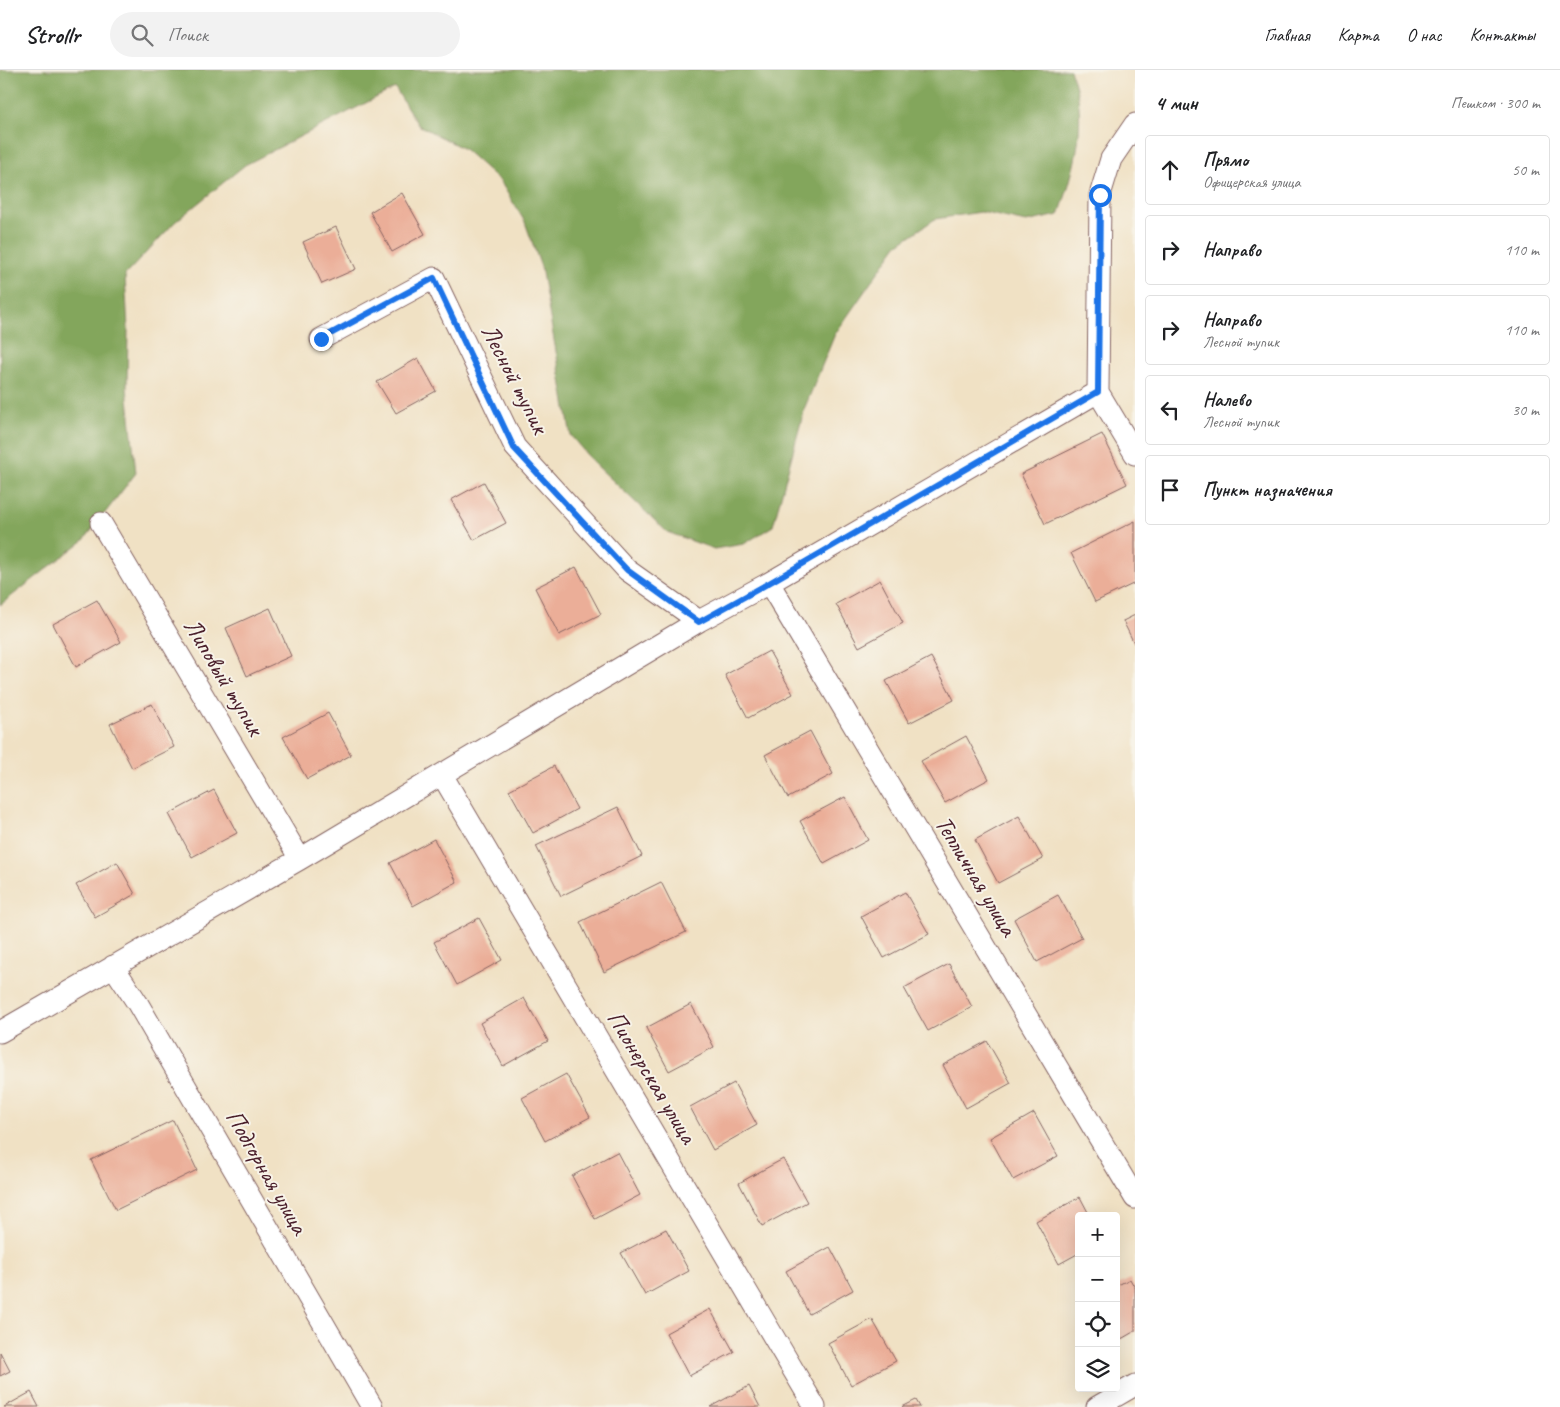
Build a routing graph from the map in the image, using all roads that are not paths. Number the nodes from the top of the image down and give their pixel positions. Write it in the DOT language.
graph roads {
  1 [pos="1135,124"];
  2 [pos="321,339"];
  3 [pos="1098,392"];
  4 [pos="1135,454"];
  5 [pos="101,523"];
  6 [pos="769,583"];
  7 [pos="699,622"];
  8 [pos="442,775"];
  9 [pos="300,859"];
  10 [pos="113,966"];
  11 [pos="0,1032"];
  12 [pos="1135,1198"];
  13 [pos="1135,1385"];
  14 [pos="372,1407"];
  15 [pos="815,1407"];
  16 [pos="1098,1407"];
  1 -- 3 [label="street"];
  2 -- 7 [label="street, Лесной тупик"];
  3 -- 4 [label="street"];
  3 -- 6 [label="street"];
  5 -- 9 [label="street, Липовый тупик"];
  6 -- 7 [label="street"];
  6 -- 12 [label="street, Тепличная улица"];
  7 -- 8 [label="street"];
  8 -- 9 [label="street"];
  8 -- 15 [label="street, Пионерская улица"];
  9 -- 10 [label="street"];
  10 -- 11 [label="street"];
  10 -- 14 [label="street, Подгорная улица"];
  13 -- 16 [label="street"];
}
